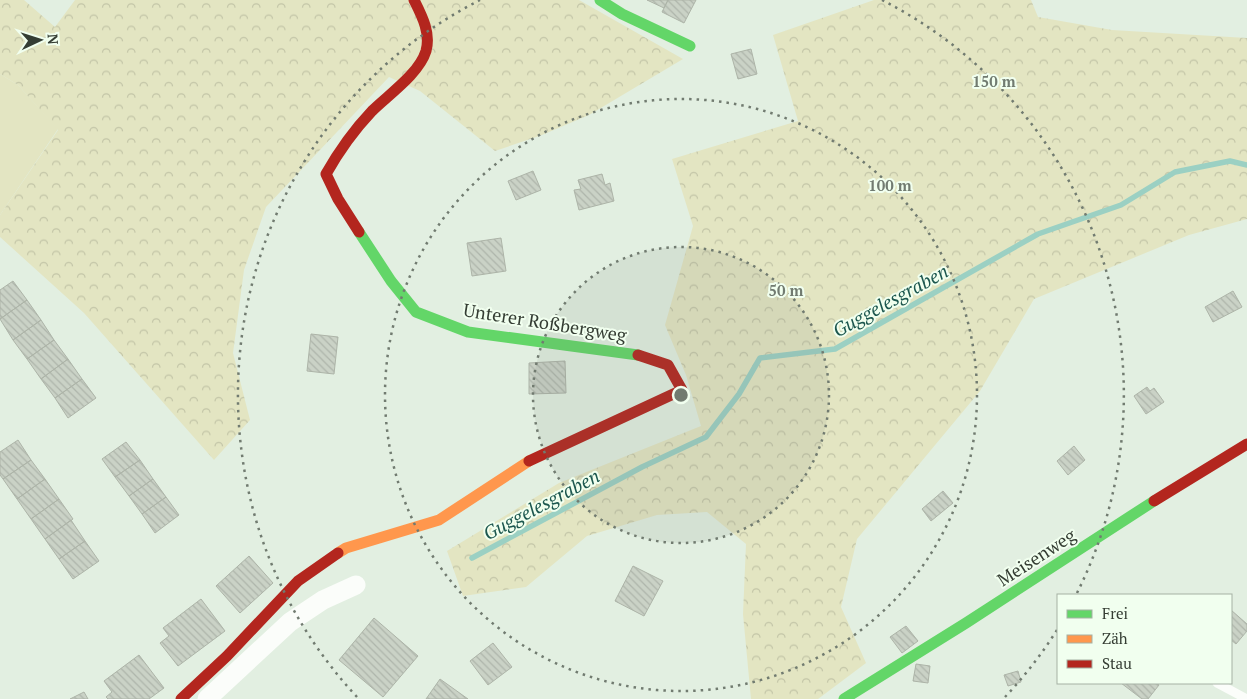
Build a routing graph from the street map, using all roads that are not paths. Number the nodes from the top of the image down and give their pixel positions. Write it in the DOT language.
graph roads {
  1 [pos="414,0"];
  2 [pos="600,0"];
  3 [pos="690,46"];
  4 [pos="1247,444"];
  5 [pos="356,585"];
  6 [pos="1219,684"];
  7 [pos="1247,698"];
  8 [pos="182,699"];
  9 [pos="207,699"];
  10 [pos="844,699"];
  1 -- 8 [label="street, Unterer Roßbergweg"];
  2 -- 3 [label="street"];
  4 -- 10 [label="street, Meisenweg"];
  5 -- 9 [label="street"];
  6 -- 7 [label="lane"];
}
